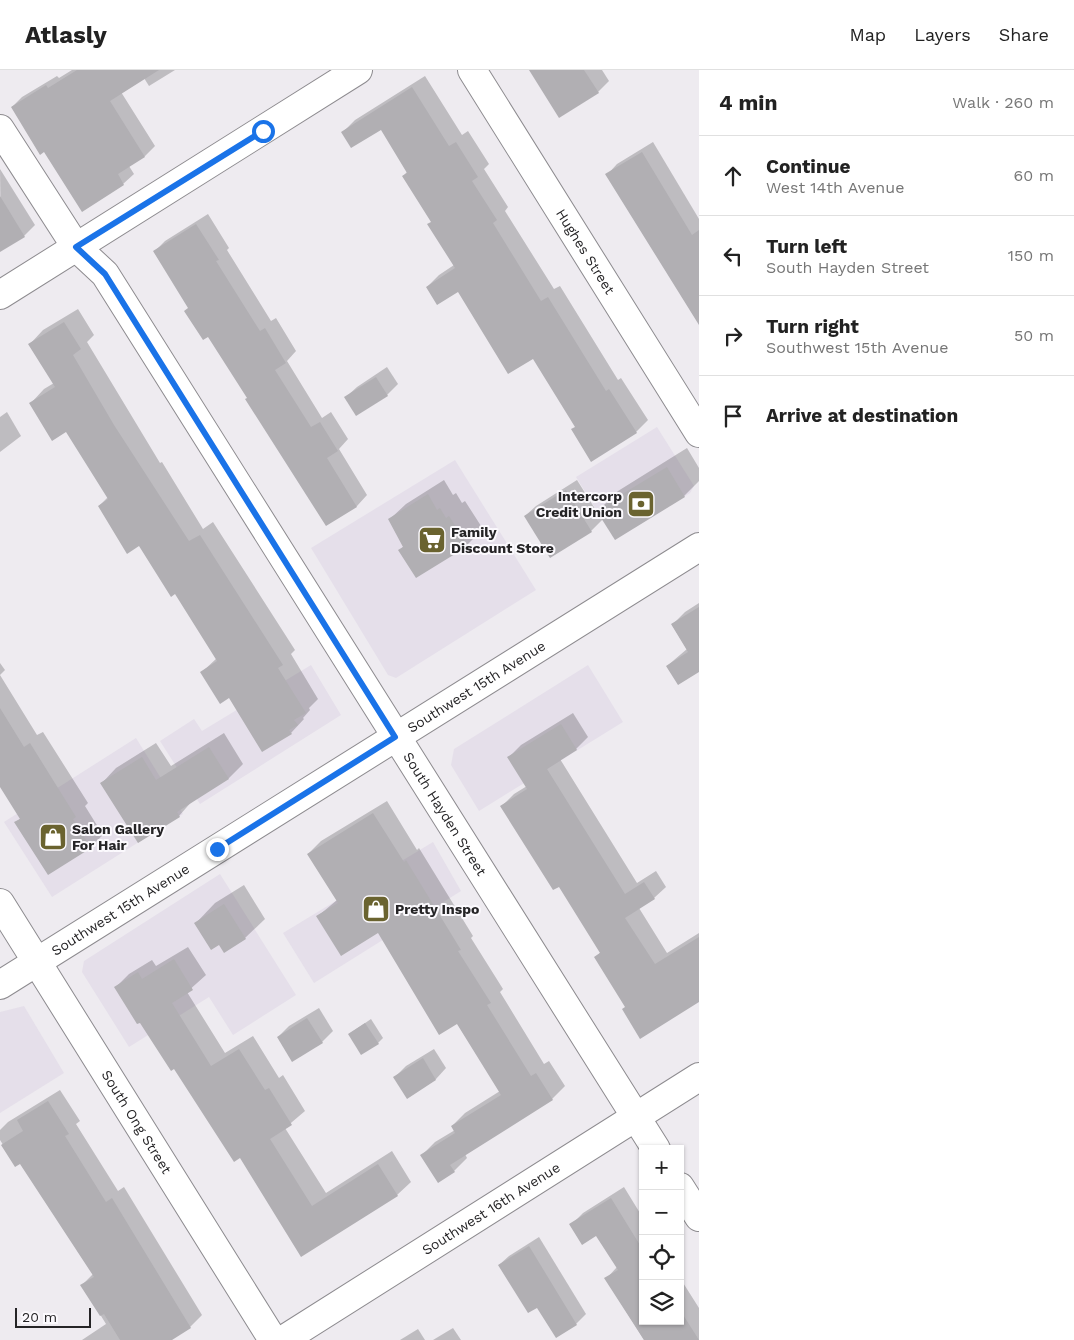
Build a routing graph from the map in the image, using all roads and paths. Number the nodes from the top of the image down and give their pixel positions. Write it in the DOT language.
graph roads {
  1 [pos="358,70"];
  2 [pos="472,70"];
  3 [pos="0,129"];
  4 [pos="76,247"];
  5 [pos="0,295"];
  6 [pos="699,433"];
  7 [pos="699,547"];
  8 [pos="395,737"];
  9 [pos="0,903"];
  10 [pos="36,962"];
  11 [pos="0,985"];
  12 [pos="699,1077"];
  13 [pos="636,1117"];
  14 [pos="654,1145"];
  15 [pos="682,1190"];
  16 [pos="699,1217"];
  17 [pos="273,1340"];
  18 [pos="283,1340"];
  1 -- 4 [label="street"];
  2 -- 6 [label="street, Hughes Street"];
  3 -- 4 [label="street, South Hayden Street"];
  4 -- 5 [label="street"];
  4 -- 8 [label="street, South Hayden Street"];
  7 -- 8 [label="street, Southwest 15th Avenue"];
  8 -- 10 [label="street, Southwest 15th Avenue"];
  8 -- 13 [label="street, South Hayden Street"];
  9 -- 10 [label="street, South Ong Street"];
  10 -- 11 [label="street, Southwest 15th Avenue"];
  10 -- 17 [label="street, South Ong Street"];
  12 -- 13 [label="street, Southwest 16th Avenue"];
  13 -- 14 [label="street, South Hayden Street"];
  13 -- 18 [label="street, Southwest 16th Avenue"];
  15 -- 16 [label="street"];
}
